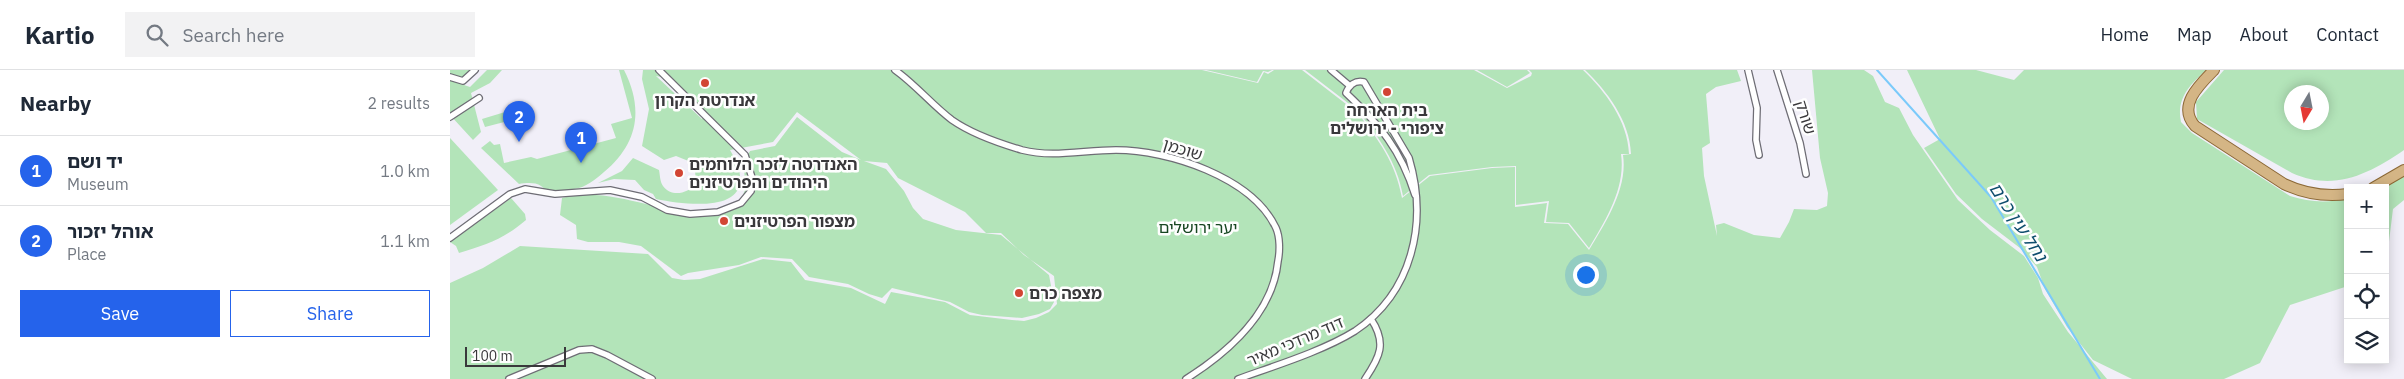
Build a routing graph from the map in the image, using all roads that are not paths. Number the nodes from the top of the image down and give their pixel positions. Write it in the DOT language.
graph roads {
  1 [pos="475,70"];
  2 [pos="659,70"];
  3 [pos="895,70"];
  4 [pos="1331,70"];
  5 [pos="1748,70"];
  6 [pos="1777,70"];
  7 [pos="2214,70"];
  8 [pos="450,78"];
  9 [pos="1350,86"];
  10 [pos="479,98"];
  11 [pos="450,117"];
  12 [pos="1759,155"];
  13 [pos="2404,170"];
  14 [pos="1806,174"];
  15 [pos="2380,184"];
  16 [pos="1414,195"];
  17 [pos="2344,195"];
  18 [pos="450,238"];
  19 [pos="1371,319"];
  20 [pos="509,379"];
  21 [pos="652,379"];
  22 [pos="1186,379"];
  23 [pos="1238,379"];
  24 [pos="1365,379"];
  1 -- 8 [label="street"];
  2 -- 18 [label="street"];
  3 -- 22 [label="street, שוכמן"];
  4 -- 9 [label="street"];
  5 -- 12 [label="street"];
  6 -- 14 [label="street, שורק"];
  7 -- 17 [label="main road"];
  9 -- 16 [label="street, דוד מרדכי מאיר"];
  9 -- 16 [label="street, דוד מרדכי מאיר"];
  10 -- 11 [label="street"];
  13 -- 15 [label="main road"];
  16 -- 19 [label="street, דוד מרדכי מאיר"];
  19 -- 23 [label="street, דוד מרדכי מאיר"];
  19 -- 24 [label="street"];
  20 -- 21 [label="street"];
}
